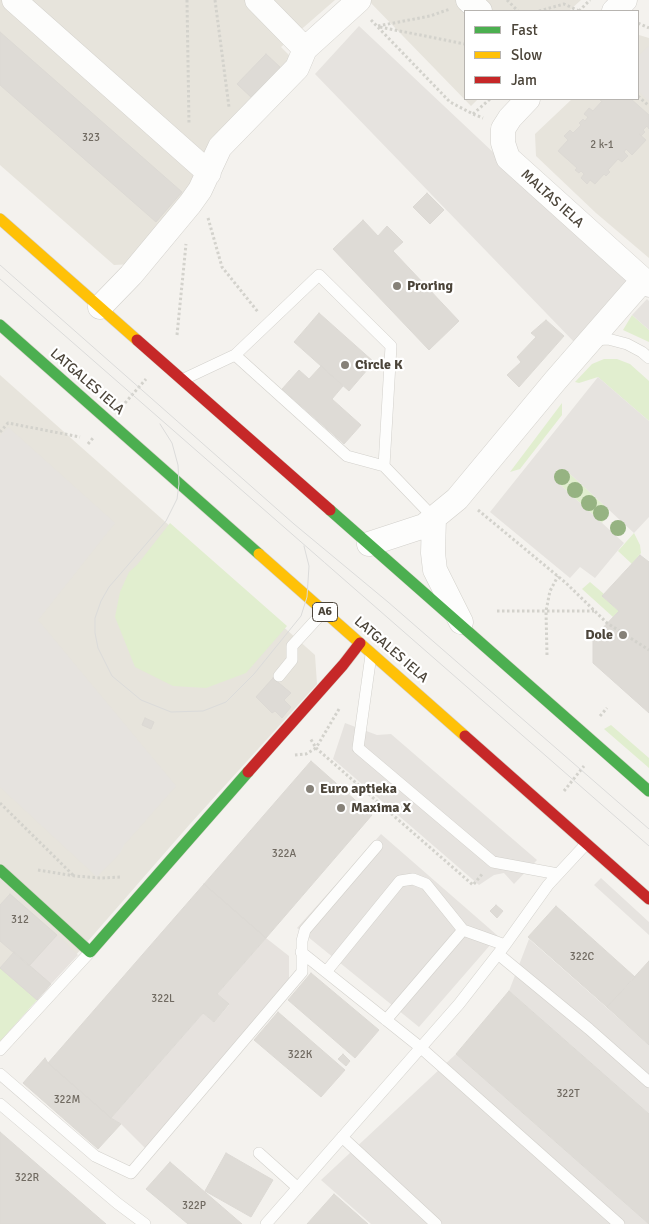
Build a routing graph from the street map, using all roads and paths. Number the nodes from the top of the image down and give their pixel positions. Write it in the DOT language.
graph roads {
  1 [pos="14,0"];
  2 [pos="187,0"];
  3 [pos="216,0"];
  4 [pos="257,0"];
  5 [pos="507,0"];
  6 [pos="590,0"];
  7 [pos="625,0"];
  8 [pos="358,2"];
  9 [pos="473,4"];
  10 [pos="517,10"];
  11 [pos="543,10"];
  12 [pos="577,10"];
  13 [pos="580,10"];
  14 [pos="615,10"];
  15 [pos="377,26"];
  16 [pos="464,44"];
  17 [pos="305,50"];
  18 [pos="639,97"];
  19 [pos="487,100"];
  20 [pos="527,100"];
  21 [pos="649,106"];
  22 [pos="473,114"];
  23 [pos="503,129"];
  24 [pos="233,134"];
  25 [pos="189,155"];
  26 [pos="204,181"];
  27 [pos="0,219"];
  28 [pos="186,241"];
  29 [pos="646,282"];
  30 [pos="100,307"];
  31 [pos="0,325"];
  32 [pos="268,325"];
  33 [pos="177,335"];
  34 [pos="591,340"];
  35 [pos="235,355"];
  36 [pos="649,358"];
  37 [pos="150,375"];
  38 [pos="182,380"];
  39 [pos="122,406"];
  40 [pos="0,432"];
  41 [pos="80,437"];
  42 [pos="384,466"];
  43 [pos="476,508"];
  44 [pos="434,518"];
  45 [pos="369,544"];
  46 [pos="558,576"];
  47 [pos="497,610"];
  48 [pos="324,611"];
  49 [pos="546,611"];
  50 [pos="594,611"];
  51 [pos="465,630"];
  52 [pos="360,643"];
  53 [pos="649,650"];
  54 [pos="372,654"];
  55 [pos="547,655"];
  56 [pos="279,676"];
  57 [pos="579,762"];
  58 [pos="357,784"];
  59 [pos="649,791"];
  60 [pos="348,793"];
  61 [pos="569,795"];
  62 [pos="0,803"];
  63 [pos="586,844"];
  64 [pos="376,846"];
  65 [pos="0,870"];
  66 [pos="37,870"];
  67 [pos="558,874"];
  68 [pos="75,876"];
  69 [pos="122,877"];
  70 [pos="649,899"];
  71 [pos="463,930"];
  72 [pos="502,949"];
  73 [pos="90,952"];
  74 [pos="301,952"];
  75 [pos="326,972"];
  76 [pos="386,1020"];
  77 [pos="420,1047"];
  78 [pos="0,1050"];
  79 [pos="0,1074"];
  80 [pos="649,1082"];
  81 [pos="0,1104"];
  82 [pos="342,1138"];
  83 [pos="260,1153"];
  84 [pos="298,1188"];
  85 [pos="145,1224"];
  86 [pos="266,1224"];
  87 [pos="436,1224"];
  88 [pos="619,1224"];
  1 -- 25 [label="street"];
  2 -- 25 [label="path"];
  3 -- 24 [label="path"];
  4 -- 17 [label="street"];
  5 -- 10 [label="path"];
  6 -- 13 [label="path"];
  7 -- 14 [label="street"];
  8 -- 15 [label="path"];
  8 -- 17 [label="street"];
  9 -- 15 [label="path"];
  11 -- 12 [label="path"];
  15 -- 16 [label="path"];
  15 -- 22 [label="path"];
  17 -- 24 [label="street"];
  18 -- 21 [label="path"];
  19 -- 22 [label="path"];
  20 -- 23 [label="street"];
  22 -- 23 [label="path"];
  23 -- 29 [label="street, MALTAS IELA"];
  24 -- 26 [label="street"];
  25 -- 26 [label="street"];
  26 -- 30 [label="street"];
  26 -- 32 [label="path"];
  27 -- 30 [label="main road"];
  28 -- 33 [label="path"];
  29 -- 34 [label="street"];
  30 -- 38 [label="main road"];
  31 -- 48 [label="main road, LATGALES IELA / A6"];
  32 -- 35 [label="lane"];
  32 -- 42 [label="lane"];
  34 -- 36 [label="lane"];
  34 -- 44 [label="street"];
  35 -- 38 [label="lane"];
  35 -- 42 [label="lane"];
  37 -- 39 [label="path"];
  38 -- 45 [label="main road"];
  40 -- 41 [label="path"];
  42 -- 44 [label="lane"];
  43 -- 46 [label="path"];
  44 -- 45 [label="street"];
  44 -- 51 [label="street"];
  45 -- 51 [label="main road"];
  46 -- 49 [label="path"];
  46 -- 50 [label="path"];
  47 -- 49 [label="path"];
  48 -- 52 [label="main road, LATGALES IELA / A6"];
  48 -- 56 [label="lane"];
  49 -- 50 [label="path"];
  49 -- 55 [label="path"];
  50 -- 53 [label="path"];
  51 -- 59 [label="main road"];
  52 -- 54 [label="main road, LATGALES IELA / A6"];
  52 -- 73 [label="main road"];
  54 -- 63 [label="main road, LATGALES IELA / A6"];
  54 -- 67 [label="lane"];
  57 -- 61 [label="path"];
  58 -- 60 [label="path"];
  62 -- 68 [label="path"];
  63 -- 67 [label="lane"];
  63 -- 70 [label="main road, LATGALES IELA / A6"];
  64 -- 74 [label="lane"];
  65 -- 73 [label="main road"];
  66 -- 68 [label="path"];
  67 -- 72 [label="lane"];
  68 -- 69 [label="path"];
  71 -- 72 [label="lane"];
  71 -- 75 [label="lane"];
  71 -- 76 [label="lane"];
  72 -- 77 [label="lane"];
  72 -- 80 [label="lane"];
  73 -- 78 [label="lane"];
  74 -- 75 [label="lane"];
  74 -- 79 [label="lane"];
  75 -- 76 [label="lane"];
  76 -- 77 [label="lane"];
  77 -- 82 [label="lane"];
  77 -- 88 [label="lane"];
  81 -- 85 [label="lane"];
  82 -- 84 [label="lane"];
  82 -- 87 [label="lane"];
  83 -- 84 [label="lane"];
  84 -- 86 [label="lane"];
}
